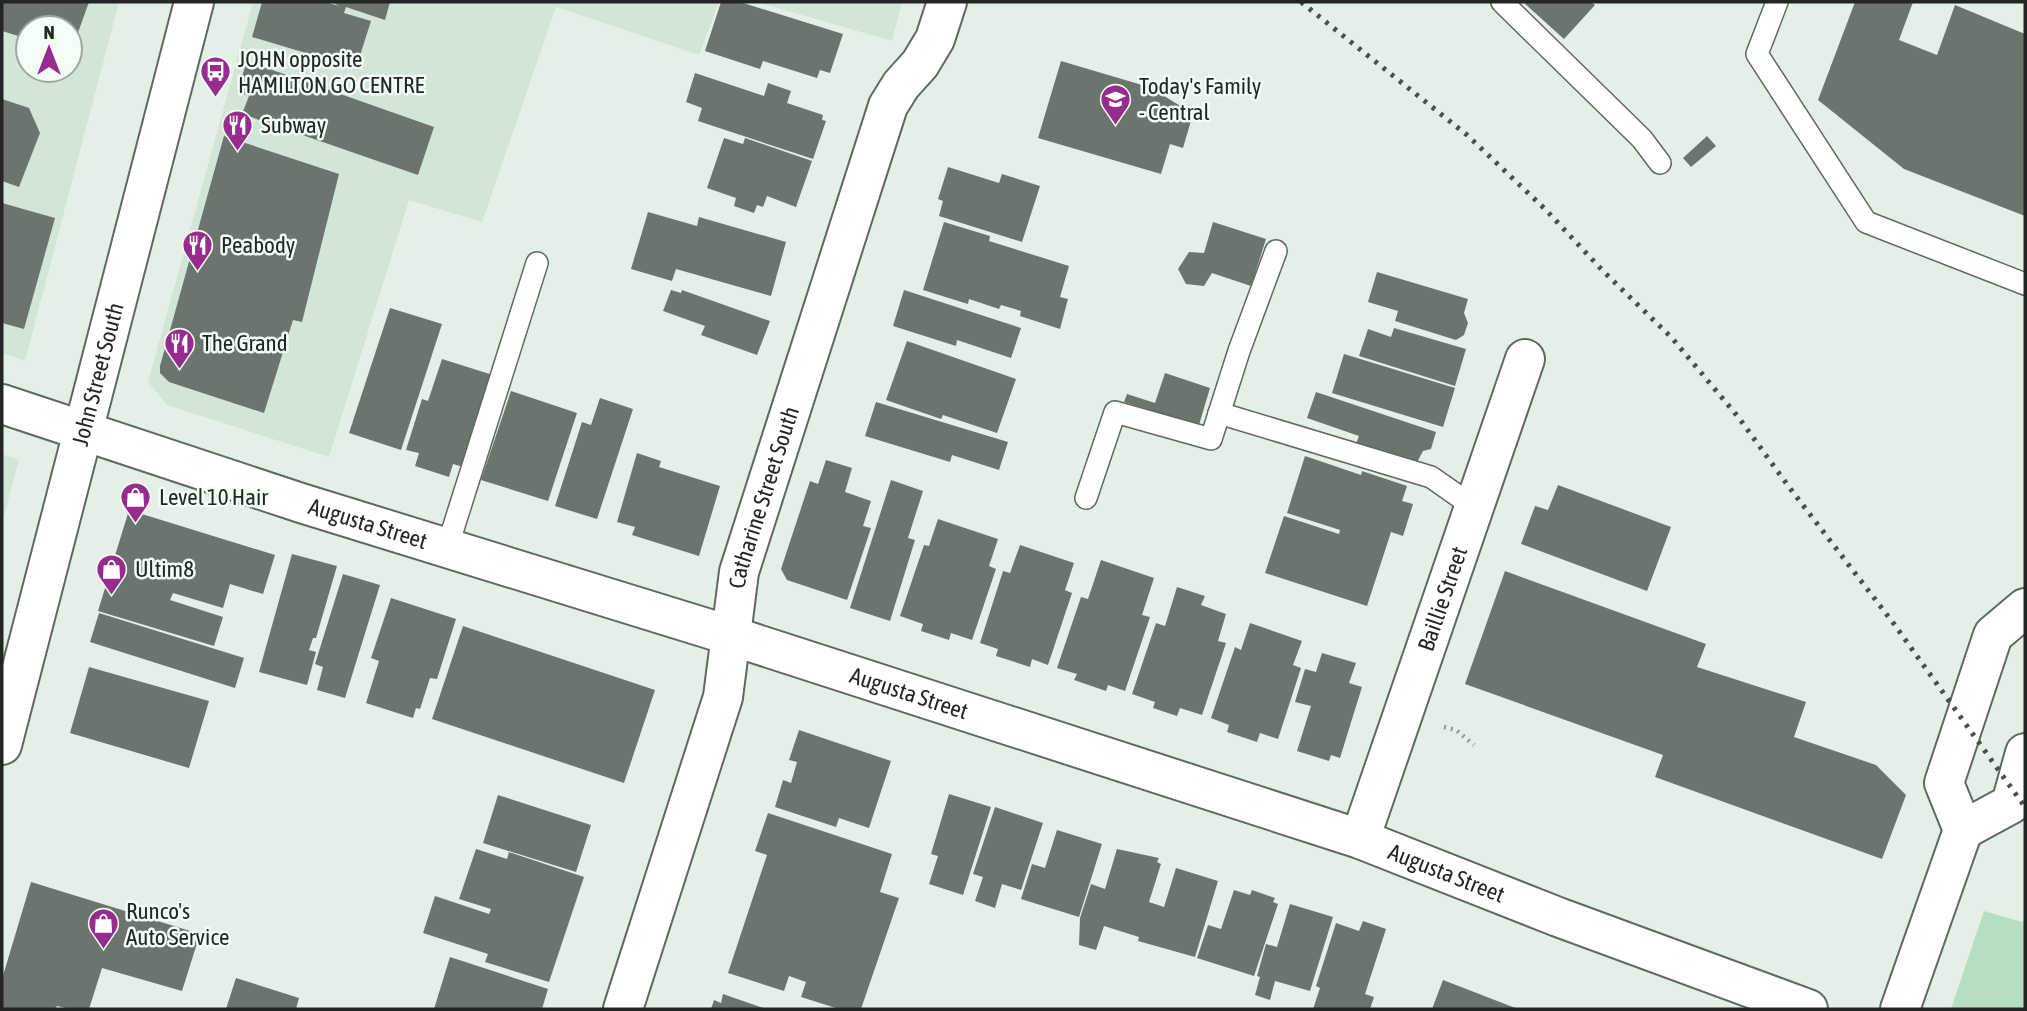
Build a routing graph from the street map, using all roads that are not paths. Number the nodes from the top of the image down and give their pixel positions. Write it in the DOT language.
graph roads {
  1 [pos="194,2"];
  2 [pos="947,2"];
  3 [pos="1502,2"];
  4 [pos="1777,2"];
  5 [pos="1660,163"];
  6 [pos="1276,251"];
  7 [pos="537,263"];
  8 [pos="2025,284"];
  9 [pos="1525,359"];
  10 [pos="2,404"];
  11 [pos="1219,413"];
  12 [pos="84,430"];
  13 [pos="1086,498"];
  14 [pos="1474,507"];
  15 [pos="447,548"];
  16 [pos="2025,608"];
  17 [pos="732,636"];
  18 [pos="2,745"];
  19 [pos="2025,753"];
  20 [pos="1963,830"];
  21 [pos="1360,839"];
  22 [pos="623,1009"];
  23 [pos="1808,1009"];
  24 [pos="1900,1009"];
  1 -- 12 [label="street, John Street South"];
  2 -- 17 [label="street, Catharine Street South"];
  3 -- 5 [label="lane"];
  4 -- 8 [label="lane"];
  6 -- 11 [label="lane"];
  7 -- 15 [label="lane"];
  9 -- 14 [label="street, Baillie Street"];
  10 -- 12 [label="street, Augusta Street"];
  11 -- 13 [label="lane"];
  11 -- 14 [label="lane"];
  12 -- 15 [label="street, Augusta Street"];
  12 -- 18 [label="street, John Street South"];
  14 -- 21 [label="street, Baillie Street"];
  15 -- 17 [label="street, Augusta Street"];
  16 -- 20 [label="street"];
  17 -- 21 [label="street, Augusta Street"];
  17 -- 22 [label="street, Catharine Street South"];
  19 -- 20 [label="street"];
  20 -- 24 [label="street"];
  21 -- 23 [label="street, Augusta Street"];
}
